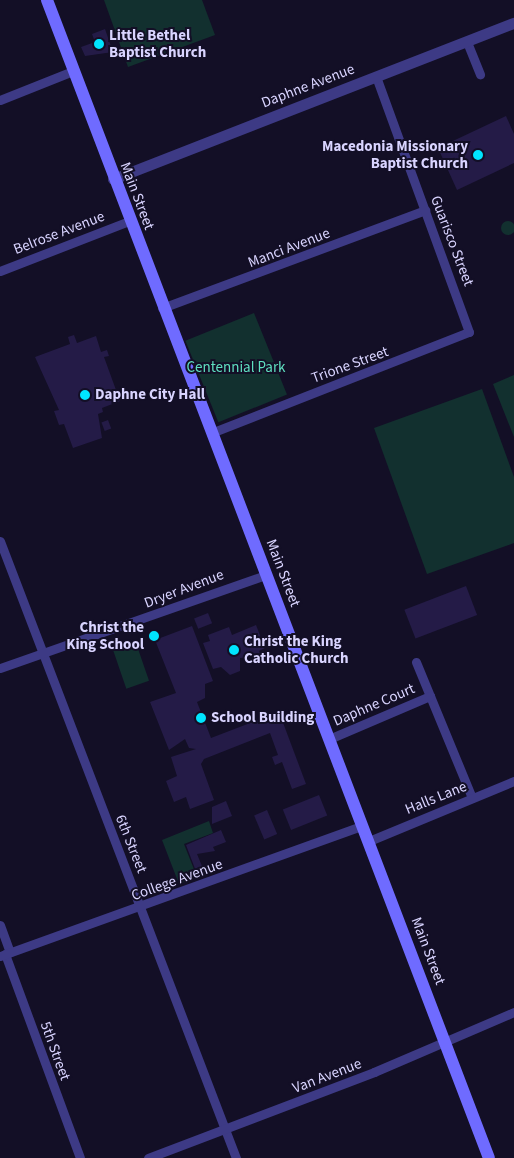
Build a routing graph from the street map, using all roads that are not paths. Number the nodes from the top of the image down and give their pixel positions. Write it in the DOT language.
graph roads {
  1 [pos="47,0"];
  2 [pos="514,23"];
  3 [pos="467,42"];
  4 [pos="73,71"];
  5 [pos="480,74"];
  6 [pos="376,76"];
  7 [pos="0,100"];
  8 [pos="113,179"];
  9 [pos="425,210"];
  10 [pos="128,221"];
  11 [pos="0,271"];
  12 [pos="162,308"];
  13 [pos="469,332"];
  14 [pos="211,433"];
  15 [pos="0,541"];
  16 [pos="265,574"];
  17 [pos="44,653"];
  18 [pos="416,662"];
  19 [pos="0,668"];
  20 [pos="430,696"];
  21 [pos="329,739"];
  22 [pos="514,781"];
  23 [pos="472,798"];
  24 [pos="361,826"];
  25 [pos="369,841"];
  26 [pos="141,907"];
  27 [pos="0,925"];
  28 [pos="5,954"];
  29 [pos="514,1012"];
  30 [pos="444,1042"];
  31 [pos="226,1130"];
  32 [pos="80,1158"];
  33 [pos="148,1158"];
  34 [pos="236,1158"];
  35 [pos="489,1158"];
  1 -- 4 [label="main road, Main Street"];
  2 -- 3 [label="street, Daphne Avenue"];
  3 -- 5 [label="street"];
  3 -- 6 [label="street, Daphne Avenue"];
  4 -- 7 [label="street"];
  4 -- 8 [label="main road, Main Street"];
  6 -- 8 [label="street, Daphne Avenue"];
  6 -- 9 [label="street, Guarisco Street"];
  8 -- 10 [label="main road, Main Street"];
  9 -- 12 [label="street, Manci Avenue"];
  9 -- 13 [label="street, Guarisco Street"];
  10 -- 11 [label="street, Belrose Avenue"];
  10 -- 12 [label="main road, Main Street"];
  12 -- 14 [label="main road, Main Street"];
  13 -- 14 [label="street, Trione Street"];
  14 -- 16 [label="main road, Main Street"];
  15 -- 17 [label="street, 6th Street"];
  16 -- 17 [label="street, Dryer Avenue"];
  16 -- 21 [label="main road, Main Street"];
  17 -- 19 [label="street, Dryer Avenue"];
  17 -- 26 [label="street, 6th Street"];
  18 -- 20 [label="street"];
  20 -- 21 [label="street, Daphne Court"];
  20 -- 23 [label="street"];
  21 -- 24 [label="main road, Main Street"];
  22 -- 23 [label="street, Halls Lane"];
  23 -- 25 [label="street, Halls Lane"];
  24 -- 25 [label="main road, Main Street"];
  24 -- 26 [label="street, College Avenue"];
  25 -- 30 [label="main road, Main Street"];
  26 -- 28 [label="street, College Avenue"];
  26 -- 31 [label="street, 6th Street"];
  27 -- 28 [label="street, 5th Street"];
  28 -- 32 [label="street, 5th Street"];
  29 -- 30 [label="street, Van Avenue"];
  30 -- 31 [label="street, Van Avenue"];
  30 -- 35 [label="main road, Main Street"];
  31 -- 33 [label="street, Van Avenue"];
  31 -- 34 [label="street, 6th Street"];
}
